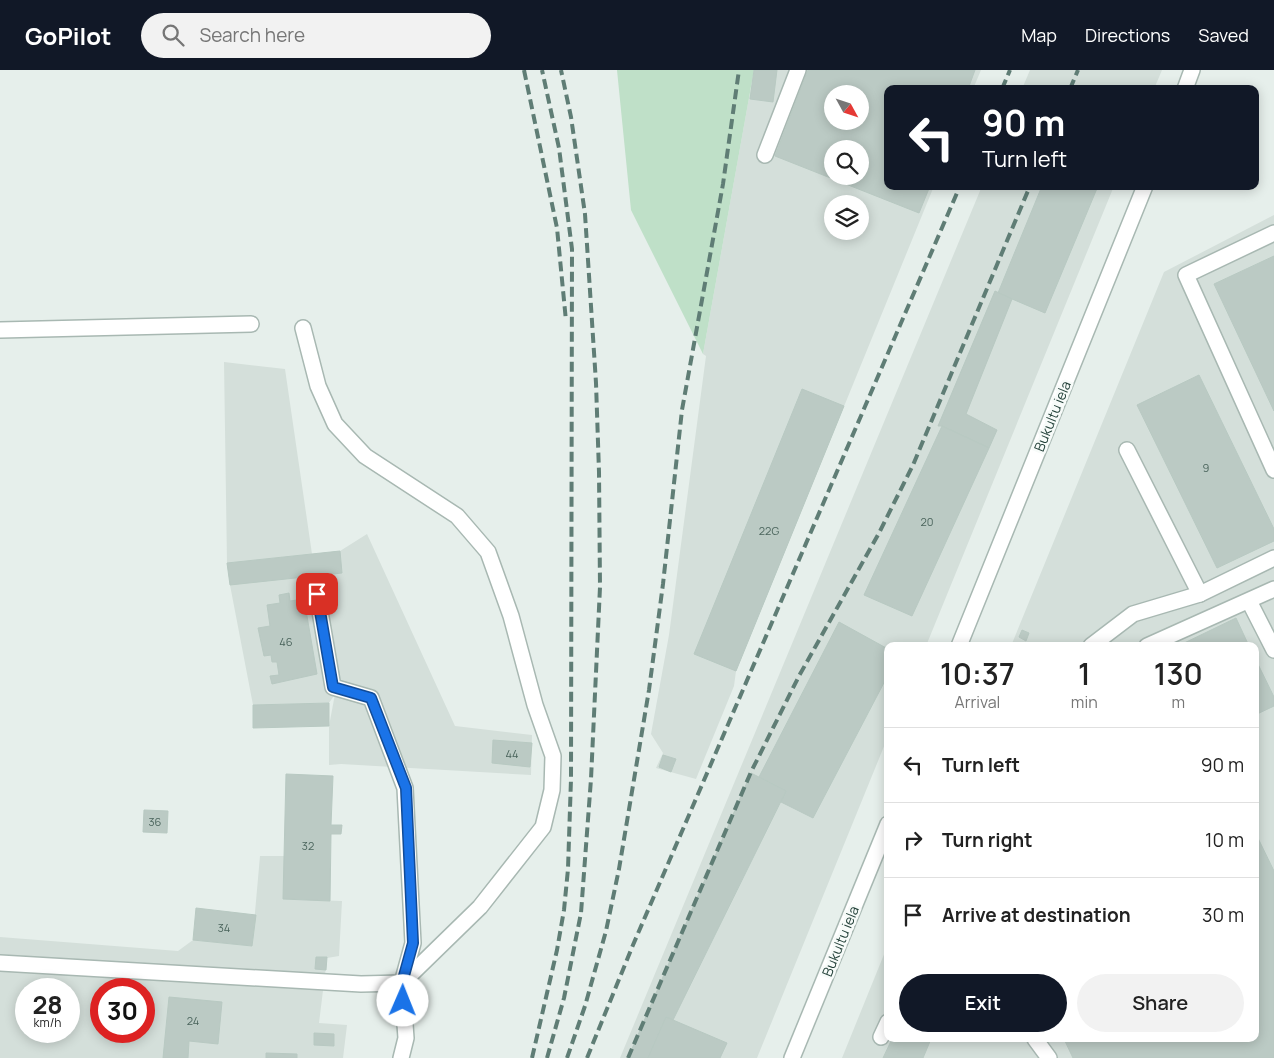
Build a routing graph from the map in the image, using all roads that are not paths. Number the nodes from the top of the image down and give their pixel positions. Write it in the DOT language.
graph roads {
  1 [pos="798,70"];
  2 [pos="1192,70"];
  3 [pos="1186,85"];
  4 [pos="765,155"];
  5 [pos="1143,190"];
  6 [pos="1274,233"];
  7 [pos="251,324"];
  8 [pos="303,328"];
  9 [pos="0,330"];
  10 [pos="1127,450"];
  11 [pos="1274,470"];
  12 [pos="1274,558"];
  13 [pos="1274,589"];
  14 [pos="317,594"];
  15 [pos="1200,594"];
  16 [pos="1249,601"];
  17 [pos="961,642"];
  18 [pos="1096,642"];
  19 [pos="1156,642"];
  20 [pos="1274,650"];
  21 [pos="884,834"];
  22 [pos="0,963"];
  23 [pos="402,983"];
  24 [pos="884,1030"];
  25 [pos="881,1036"];
  26 [pos="1037,1042"];
  27 [pos="1045,1057"];
  28 [pos="401,1058"];
  29 [pos="792,1058"];
  1 -- 4 [label="street"];
  2 -- 3 [label="street"];
  5 -- 17 [label="street, Bukultu iela"];
  6 -- 11 [label="street"];
  7 -- 9 [label="street"];
  8 -- 23 [label="street"];
  10 -- 15 [label="street"];
  12 -- 15 [label="street"];
  13 -- 16 [label="street"];
  14 -- 23 [label="street"];
  15 -- 18 [label="street"];
  16 -- 19 [label="street"];
  16 -- 20 [label="street"];
  21 -- 29 [label="street, Bukultu iela"];
  22 -- 23 [label="street"];
  23 -- 28 [label="street"];
  24 -- 25 [label="street"];
  26 -- 27 [label="street"];
}
